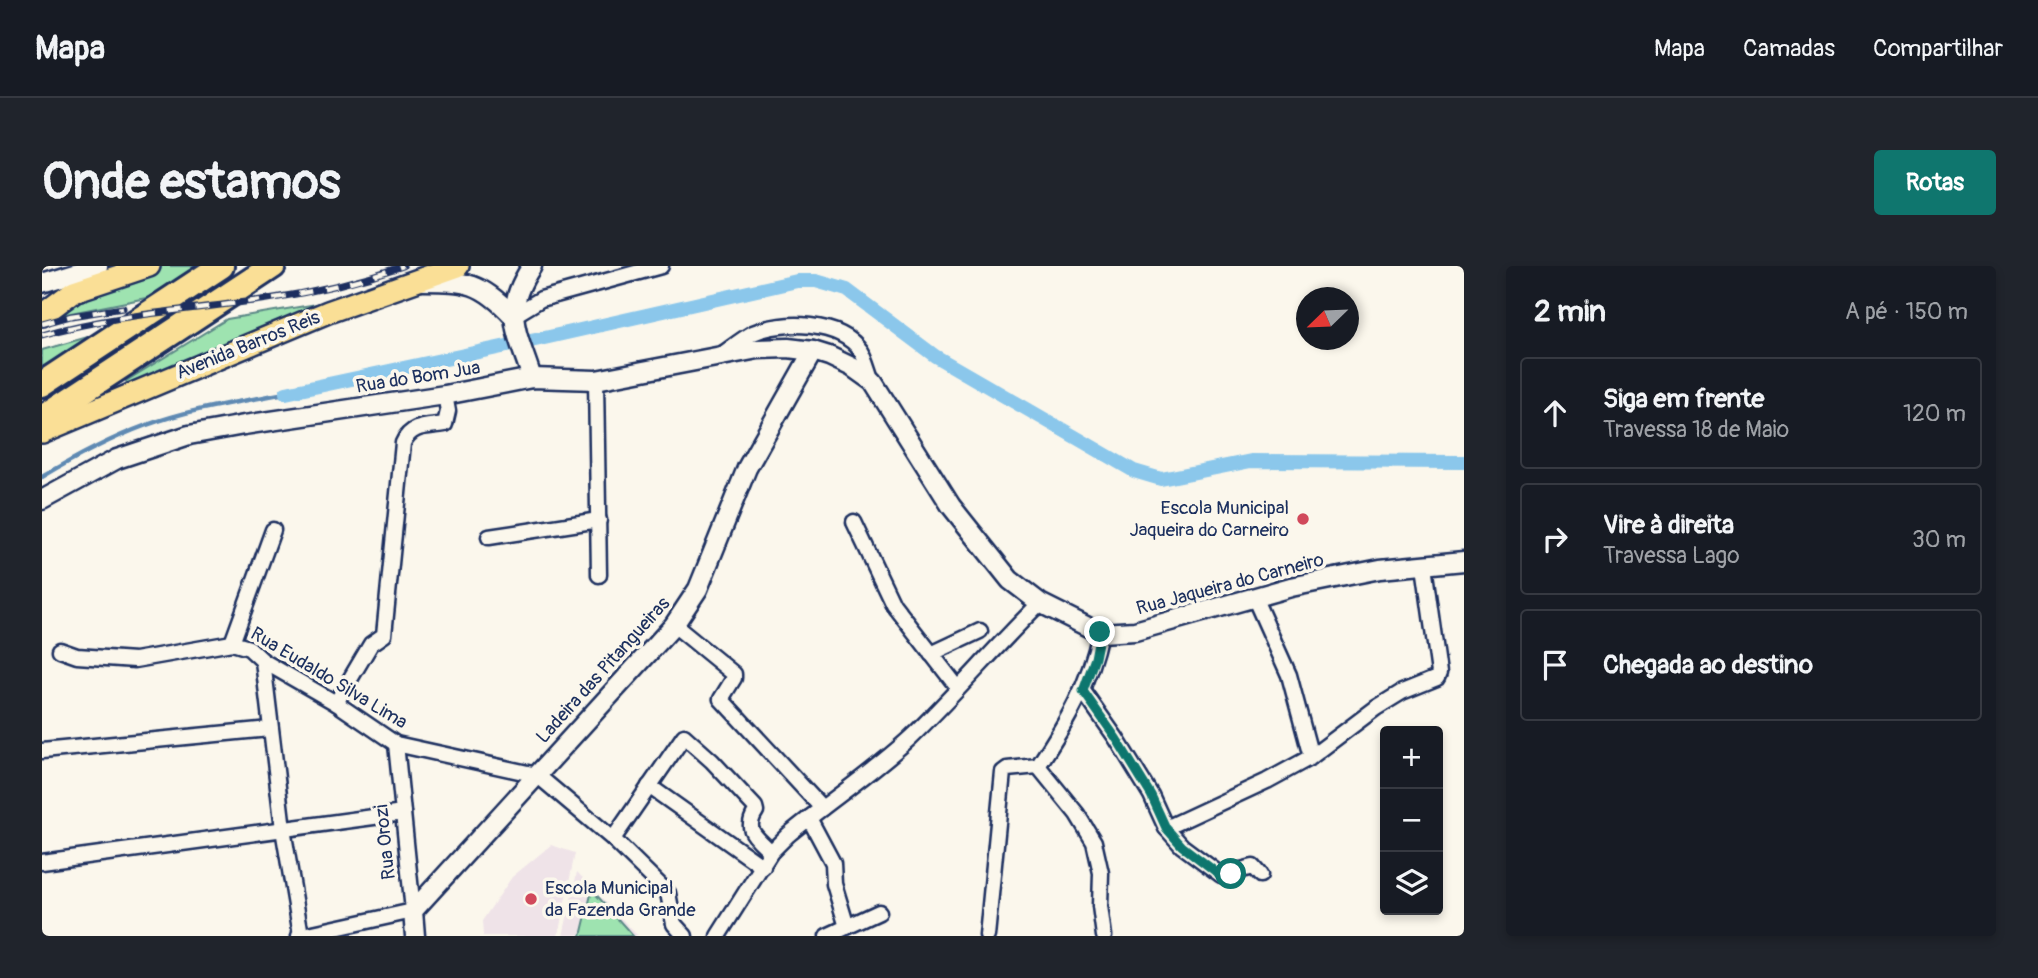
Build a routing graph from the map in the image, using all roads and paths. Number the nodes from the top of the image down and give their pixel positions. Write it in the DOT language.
graph roads {
  1 [pos="98,266"];
  2 [pos="149,266"];
  3 [pos="221,266"];
  4 [pos="458,266"];
  5 [pos="532,266"];
  6 [pos="661,266"];
  7 [pos="271,267"];
  8 [pos="416,281"];
  9 [pos="42,283"];
  10 [pos="42,314"];
  11 [pos="515,323"];
  12 [pos="813,351"];
  13 [pos="719,356"];
  14 [pos="532,378"];
  15 [pos="596,380"];
  16 [pos="873,382"];
  17 [pos="42,384"];
  18 [pos="445,395"];
  19 [pos="42,418"];
  20 [pos="42,432"];
  21 [pos="42,500"];
  22 [pos="599,520"];
  23 [pos="854,522"];
  24 [pos="272,530"];
  25 [pos="489,537"];
  26 [pos="1464,561"];
  27 [pos="1423,566"];
  28 [pos="599,575"];
  29 [pos="1254,597"];
  30 [pos="1040,603"];
  31 [pos="674,625"];
  32 [pos="980,631"];
  33 [pos="1100,632"];
  34 [pos="232,643"];
  35 [pos="60,650"];
  36 [pos="931,653"];
  37 [pos="263,661"];
  38 [pos="958,688"];
  39 [pos="1083,691"];
  40 [pos="336,703"];
  41 [pos="270,729"];
  42 [pos="396,744"];
  43 [pos="42,751"];
  44 [pos="1311,757"];
  45 [pos="1038,766"];
  46 [pos="537,775"];
  47 [pos="649,786"];
  48 [pos="822,808"];
  49 [pos="403,813"];
  50 [pos="808,818"];
  51 [pos="1166,828"];
  52 [pos="283,829"];
  53 [pos="613,839"];
  54 [pos="771,852"];
  55 [pos="42,862"];
  56 [pos="763,867"];
  57 [pos="1260,875"];
  58 [pos="413,911"];
  59 [pos="879,912"];
  60 [pos="847,927"];
  61 [pos="300,936"];
  62 [pos="415,936"];
  63 [pos="685,936"];
  64 [pos="718,936"];
  65 [pos="827,936"];
  66 [pos="987,936"];
  67 [pos="1104,936"];
  1 -- 9 [label="street"];
  2 -- 10 [label="main road"];
  3 -- 17 [label="highway"];
  4 -- 8 [label="main road, Avenida Barros Reis"];
  5 -- 11 [label="street"];
  6 -- 11 [label="street"];
  7 -- 19 [label="highway"];
  8 -- 11 [label="street"];
  8 -- 20 [label="main road, Avenida Barros Reis"];
  11 -- 14 [label="street"];
  12 -- 13 [label="street, Rua do Bom Jua"];
  12 -- 16 [label="street, Rua Jaqueira do Carneiro"];
  12 -- 31 [label="street, Ladeira das Pitangueiras"];
  13 -- 15 [label="street, Rua do Bom Jua"];
  13 -- 16 [label="street, Rua Jaqueira do Carneiro"];
  14 -- 15 [label="street, Rua do Bom Jua"];
  14 -- 18 [label="street, Rua do Bom Jua"];
  15 -- 22 [label="street"];
  16 -- 30 [label="street, Rua Jaqueira do Carneiro"];
  18 -- 21 [label="street, Rua do Bom Jua"];
  18 -- 40 [label="street"];
  22 -- 25 [label="street"];
  22 -- 28 [label="street"];
  23 -- 36 [label="street"];
  24 -- 34 [label="street"];
  26 -- 27 [label="street, Rua Jaqueira do Carneiro"];
  27 -- 29 [label="street, Rua Jaqueira do Carneiro"];
  27 -- 44 [label="street"];
  29 -- 33 [label="street, Rua Jaqueira do Carneiro"];
  29 -- 44 [label="street"];
  30 -- 33 [label="street, Rua Jaqueira do Carneiro"];
  30 -- 38 [label="street"];
  31 -- 46 [label="street, Ladeira das Pitangueiras"];
  31 -- 48 [label="street"];
  32 -- 36 [label="street"];
  33 -- 39 [label="street"];
  34 -- 35 [label="street, Rua Eudaldo Silva Lima"];
  34 -- 37 [label="street, Rua Eudaldo Silva Lima"];
  36 -- 38 [label="street"];
  37 -- 40 [label="street, Rua Eudaldo Silva Lima"];
  37 -- 41 [label="street"];
  38 -- 48 [label="street"];
  39 -- 45 [label="street"];
  39 -- 51 [label="street"];
  40 -- 42 [label="street, Rua Eudaldo Silva Lima"];
  41 -- 43 [label="street"];
  41 -- 52 [label="street"];
  42 -- 46 [label="street, Rua Eudaldo Silva Lima"];
  42 -- 49 [label="street, Rua Orozi"];
  44 -- 51 [label="street"];
  45 -- 66 [label="street"];
  45 -- 67 [label="street"];
  46 -- 53 [label="street"];
  46 -- 58 [label="street, Ladeira das Pitangueiras"];
  47 -- 53 [label="street"];
  47 -- 54 [label="street"];
  47 -- 56 [label="street"];
  48 -- 50 [label="street"];
  49 -- 52 [label="street"];
  49 -- 58 [label="street, Rua Orozi"];
  50 -- 54 [label="street"];
  50 -- 60 [label="street"];
  51 -- 57 [label="street"];
  52 -- 55 [label="street"];
  52 -- 61 [label="street"];
  53 -- 63 [label="street"];
  54 -- 56 [label="street"];
  56 -- 64 [label="street"];
  58 -- 61 [label="street"];
  58 -- 62 [label="street, Rua Orozi"];
  59 -- 60 [label="street"];
  60 -- 65 [label="street"];
}
